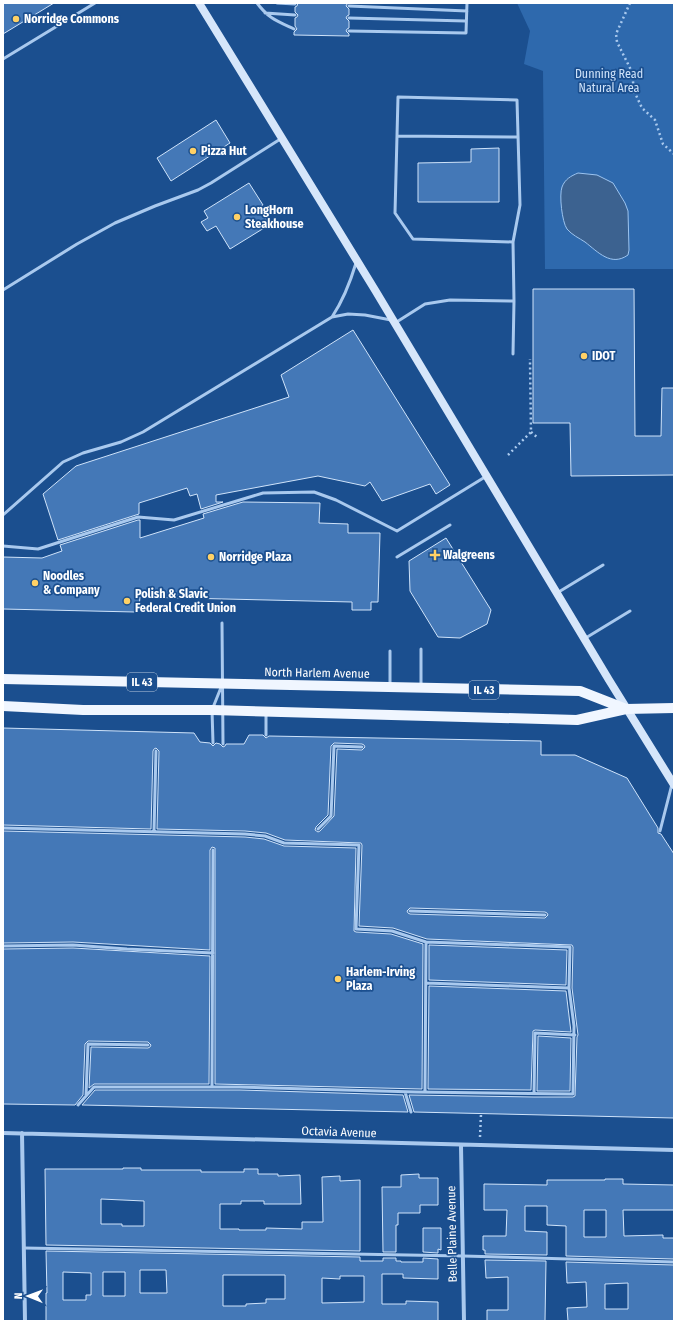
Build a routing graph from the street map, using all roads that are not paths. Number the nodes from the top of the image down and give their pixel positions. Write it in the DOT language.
graph roads {
  1 [pos="95,3"];
  2 [pos="199,3"];
  3 [pos="257,3"];
  4 [pos="276,3"];
  5 [pos="467,3"];
  6 [pos="295,4"];
  7 [pos="349,6"];
  8 [pos="467,11"];
  9 [pos="264,13"];
  10 [pos="295,15"];
  11 [pos="349,18"];
  12 [pos="466,21"];
  13 [pos="294,29"];
  14 [pos="349,31"];
  15 [pos="3,59"];
  16 [pos="397,136"];
  17 [pos="518,137"];
  18 [pos="282,138"];
  19 [pos="513,242"];
  20 [pos="357,260"];
  21 [pos="4,288"];
  22 [pos="514,301"];
  23 [pos="332,317"];
  24 [pos="394,321"];
  25 [pos="513,354"];
  26 [pos="487,476"];
  27 [pos="3,515"];
  28 [pos="450,525"];
  29 [pos="3,546"];
  30 [pos="397,557"];
  31 [pos="603,565"];
  32 [pos="557,593"];
  33 [pos="630,611"];
  34 [pos="222,623"];
  35 [pos="584,639"];
  36 [pos="421,648"];
  37 [pos="390,651"];
  38 [pos="3,679"];
  39 [pos="223,683"];
  40 [pos="390,688"];
  41 [pos="421,689"];
  42 [pos="3,706"];
  43 [pos="674,708"];
  44 [pos="626,709"];
  45 [pos="212,710"];
  46 [pos="223,710"];
  47 [pos="266,711"];
  48 [pos="266,736"];
  49 [pos="213,743"];
  50 [pos="223,744"];
  51 [pos="362,747"];
  52 [pos="156,751"];
  53 [pos="673,783"];
  54 [pos="3,828"];
  55 [pos="318,829"];
  56 [pos="154,831"];
  57 [pos="660,831"];
  58 [pos="213,850"];
  59 [pos="410,911"];
  60 [pos="545,915"];
  61 [pos="426,942"];
  62 [pos="3,946"];
  63 [pos="213,954"];
  64 [pos="426,983"];
  65 [pos="569,988"];
  66 [pos="574,1034"];
  67 [pos="148,1045"];
  68 [pos="212,1086"];
  69 [pos="405,1092"];
  70 [pos="425,1092"];
  71 [pos="534,1094"];
  72 [pos="86,1097"];
  73 [pos="78,1105"];
  74 [pos="411,1112"];
  75 [pos="3,1133"];
  76 [pos="22,1133"];
  77 [pos="461,1146"];
  78 [pos="674,1150"];
  79 [pos="24,1248"];
  80 [pos="463,1256"];
  81 [pos="674,1262"];
  82 [pos="25,1321"];
  83 [pos="464,1321"];
  1 -- 15 [label="lane"];
  2 -- 18 [label="main road"];
  3 -- 9 [label="lane"];
  4 -- 6 [label="lane"];
  5 -- 8 [label="lane"];
  7 -- 8 [label="lane"];
  8 -- 12 [label="lane"];
  9 -- 10 [label="lane"];
  9 -- 13 [label="lane"];
  11 -- 12 [label="lane"];
  12 -- 14 [label="lane"];
  16 -- 17 [label="lane"];
  16 -- 17 [label="lane"];
  16 -- 19 [label="lane"];
  17 -- 19 [label="lane"];
  18 -- 20 [label="main road"];
  18 -- 21 [label="lane"];
  19 -- 22 [label="lane"];
  20 -- 23 [label="lane"];
  20 -- 24 [label="main road"];
  22 -- 24 [label="lane"];
  22 -- 25 [label="lane"];
  23 -- 24 [label="lane"];
  23 -- 27 [label="lane"];
  24 -- 26 [label="main road"];
  26 -- 29 [label="lane"];
  26 -- 32 [label="main road"];
  28 -- 30 [label="lane"];
  31 -- 32 [label="lane"];
  32 -- 35 [label="main road"];
  33 -- 35 [label="lane"];
  34 -- 39 [label="lane"];
  35 -- 44 [label="main road"];
  36 -- 41 [label="lane"];
  37 -- 40 [label="lane"];
  38 -- 39 [label="main road, North Harlem Avenue / IL 43"];
  39 -- 40 [label="main road, North Harlem Avenue / IL 43"];
  39 -- 45 [label="lane"];
  39 -- 46 [label="lane"];
  40 -- 41 [label="main road, North Harlem Avenue / IL 43"];
  41 -- 44 [label="main road, North Harlem Avenue / IL 43"];
  42 -- 45 [label="main road, North Harlem Avenue / IL 43"];
  43 -- 44 [label="main road, North Harlem Avenue / IL 43"];
  44 -- 47 [label="main road, North Harlem Avenue / IL 43"];
  44 -- 53 [label="main road"];
  45 -- 46 [label="main road, North Harlem Avenue / IL 43"];
  45 -- 49 [label="lane"];
  46 -- 47 [label="main road, North Harlem Avenue / IL 43"];
  46 -- 50 [label="lane"];
  47 -- 48 [label="lane"];
  51 -- 55 [label="lane"];
  52 -- 56 [label="lane"];
  53 -- 57 [label="lane"];
  54 -- 56 [label="lane"];
  56 -- 61 [label="lane"];
  58 -- 63 [label="lane"];
  59 -- 60 [label="lane"];
  61 -- 64 [label="lane"];
  61 -- 65 [label="lane"];
  62 -- 63 [label="lane"];
  63 -- 68 [label="lane"];
  64 -- 65 [label="lane"];
  64 -- 70 [label="lane"];
  65 -- 66 [label="lane"];
  66 -- 71 [label="lane"];
  66 -- 71 [label="lane"];
  67 -- 72 [label="lane"];
  68 -- 69 [label="lane"];
  68 -- 72 [label="lane"];
  69 -- 70 [label="lane"];
  69 -- 74 [label="lane"];
  70 -- 71 [label="lane"];
  72 -- 73 [label="lane"];
  75 -- 76 [label="street, Octavia Avenue"];
  76 -- 77 [label="street, Octavia Avenue"];
  76 -- 79 [label="street"];
  77 -- 78 [label="street, Octavia Avenue"];
  77 -- 80 [label="street, Belle Plaine Avenue"];
  79 -- 80 [label="lane"];
  79 -- 82 [label="street"];
  80 -- 81 [label="lane"];
  80 -- 83 [label="street, Belle Plaine Avenue"];
}
